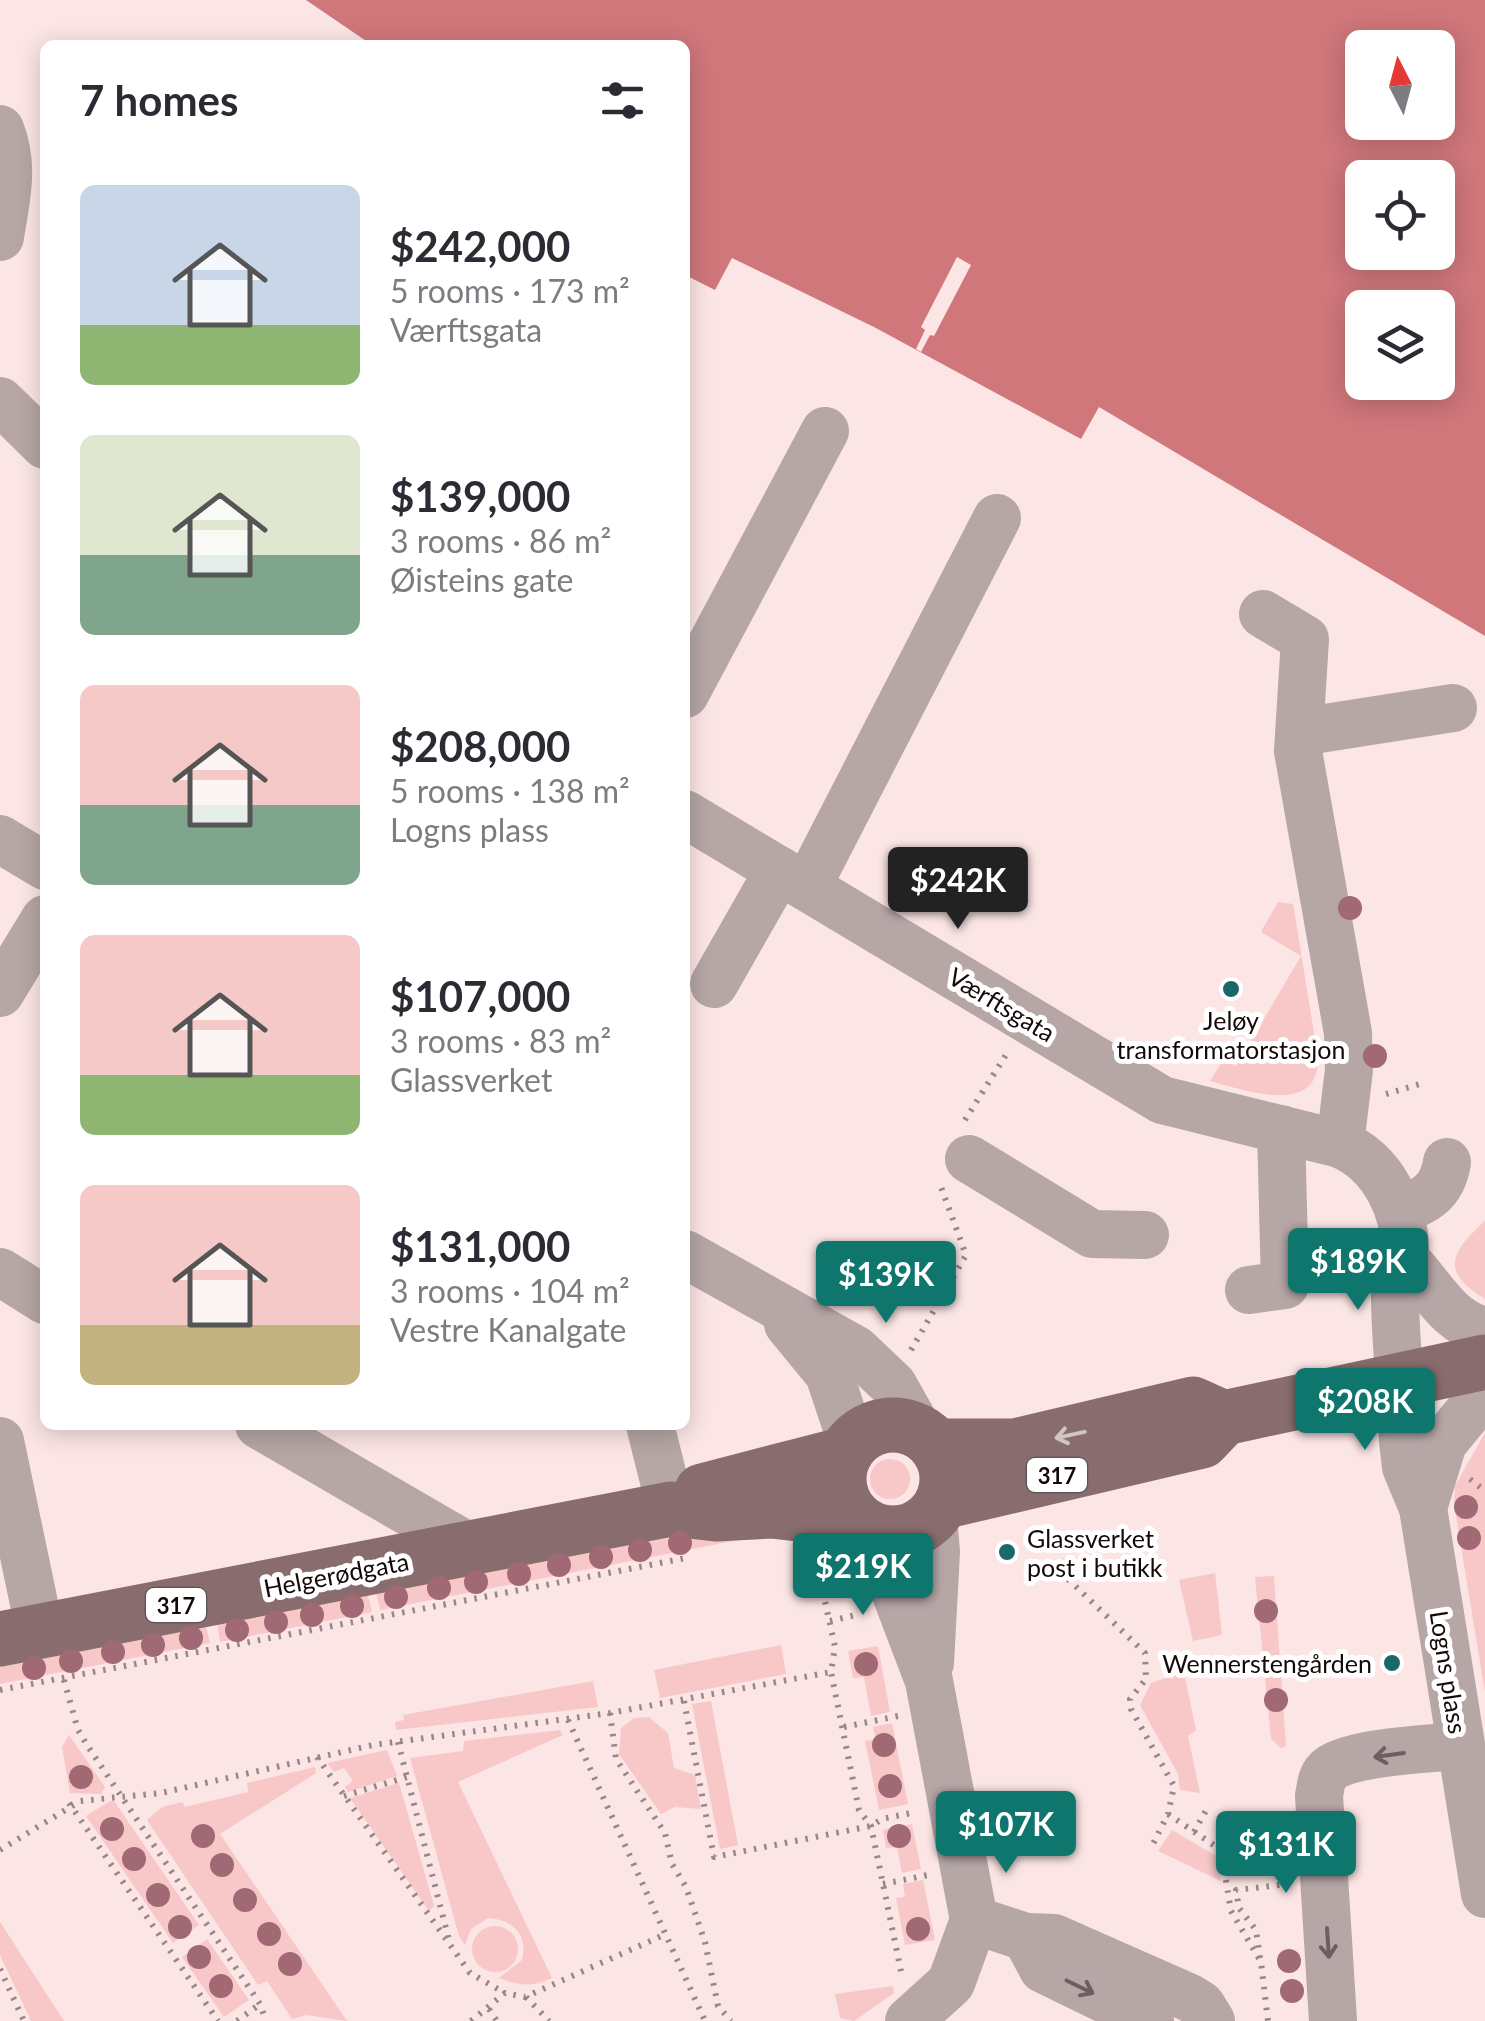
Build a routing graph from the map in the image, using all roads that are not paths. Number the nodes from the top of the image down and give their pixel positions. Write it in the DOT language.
graph roads {
  1 [pos="0,129"];
  2 [pos="0,237"];
  3 [pos="0,401"];
  4 [pos="826,431"];
  5 [pos="40,440"];
  6 [pos="998,518"];
  7 [pos="1263,614"];
  8 [pos="690,685"];
  9 [pos="1452,708"];
  10 [pos="1299,741"];
  11 [pos="690,817"];
  12 [pos="0,839"];
  13 [pos="40,863"];
  14 [pos="793,878"];
  15 [pos="40,926"];
  16 [pos="714,984"];
  17 [pos="0,993"];
  18 [pos="1281,1129"];
  19 [pos="1340,1144"];
  20 [pos="969,1160"];
  21 [pos="1447,1162"];
  22 [pos="1399,1211"];
  23 [pos="1145,1234"];
  24 [pos="1405,1259"];
  25 [pos="694,1270"];
  26 [pos="0,1272"];
  27 [pos="1249,1290"];
  28 [pos="40,1297"];
  29 [pos="773,1307"];
  30 [pos="1485,1332"];
  31 [pos="1485,1362"];
  32 [pos="1402,1379"];
  33 [pos="1485,1392"];
  34 [pos="1224,1418"];
  35 [pos="280,1430"];
  36 [pos="651,1430"];
  37 [pos="928,1438"];
  38 [pos="315,1439"];
  39 [pos="0,1441"];
  40 [pos="849,1449"];
  41 [pos="1423,1508"];
  42 [pos="671,1509"];
  43 [pos="938,1510"];
  44 [pos="864,1525"];
  45 [pos="472,1548"];
  46 [pos="20,1635"];
  47 [pos="914,1699"];
  48 [pos="1460,1745"];
  49 [pos="1485,1894"];
  50 [pos="974,1920"];
  51 [pos="1026,1936"];
  52 [pos="907,2005"];
  53 [pos="1150,2021"];
  54 [pos="1210,2021"];
  55 [pos="1333,2021"];
  1 -- 2 [label="street"];
  3 -- 5 [label="street"];
  4 -- 8 [label="street"];
  6 -- 14 [label="street"];
  7 -- 10 [label="street"];
  9 -- 10 [label="street"];
  10 -- 19 [label="street"];
  11 -- 14 [label="street, Værftsgata"];
  12 -- 13 [label="street"];
  14 -- 16 [label="street"];
  14 -- 18 [label="street, Værftsgata"];
  15 -- 17 [label="street"];
  18 -- 19 [label="street, Værftsgata"];
  18 -- 27 [label="street"];
  19 -- 22 [label="street, Værftsgata"];
  20 -- 23 [label="street"];
  21 -- 22 [label="street"];
  22 -- 24 [label="street, Værftsgata"];
  24 -- 30 [label="street"];
  24 -- 32 [label="street, Værftsgata"];
  25 -- 29 [label="street"];
  26 -- 28 [label="street"];
  29 -- 37 [label="street"];
  29 -- 40 [label="street"];
  31 -- 32 [label="main road, 317"];
  32 -- 34 [label="main road, 317"];
  32 -- 41 [label="street, Logns plass"];
  33 -- 41 [label="street, Logns plass"];
  34 -- 37 [label="main road, 317, one-way"];
  34 -- 43 [label="main road, 317"];
  35 -- 38 [label="street"];
  36 -- 42 [label="street"];
  37 -- 40 [label="main road, 317"];
  37 -- 43 [label="main road"];
  38 -- 45 [label="street"];
  39 -- 46 [label="street"];
  40 -- 42 [label="main road, Helgerødgata / 317"];
  40 -- 44 [label="main road"];
  41 -- 48 [label="street, Logns plass"];
  42 -- 44 [label="main road, Helgerødgata / 317"];
  42 -- 45 [label="main road, Helgerødgata / 317"];
  43 -- 44 [label="main road, 317"];
  43 -- 47 [label="street"];
  44 -- 47 [label="street"];
  45 -- 46 [label="main road, Helgerødgata / 317"];
  47 -- 50 [label="street"];
  48 -- 49 [label="street, Logns plass"];
  48 -- 55 [label="street, one-way"];
  50 -- 51 [label="street"];
  50 -- 52 [label="street"];
  51 -- 53 [label="street, one-way"];
  51 -- 54 [label="street"];
}
